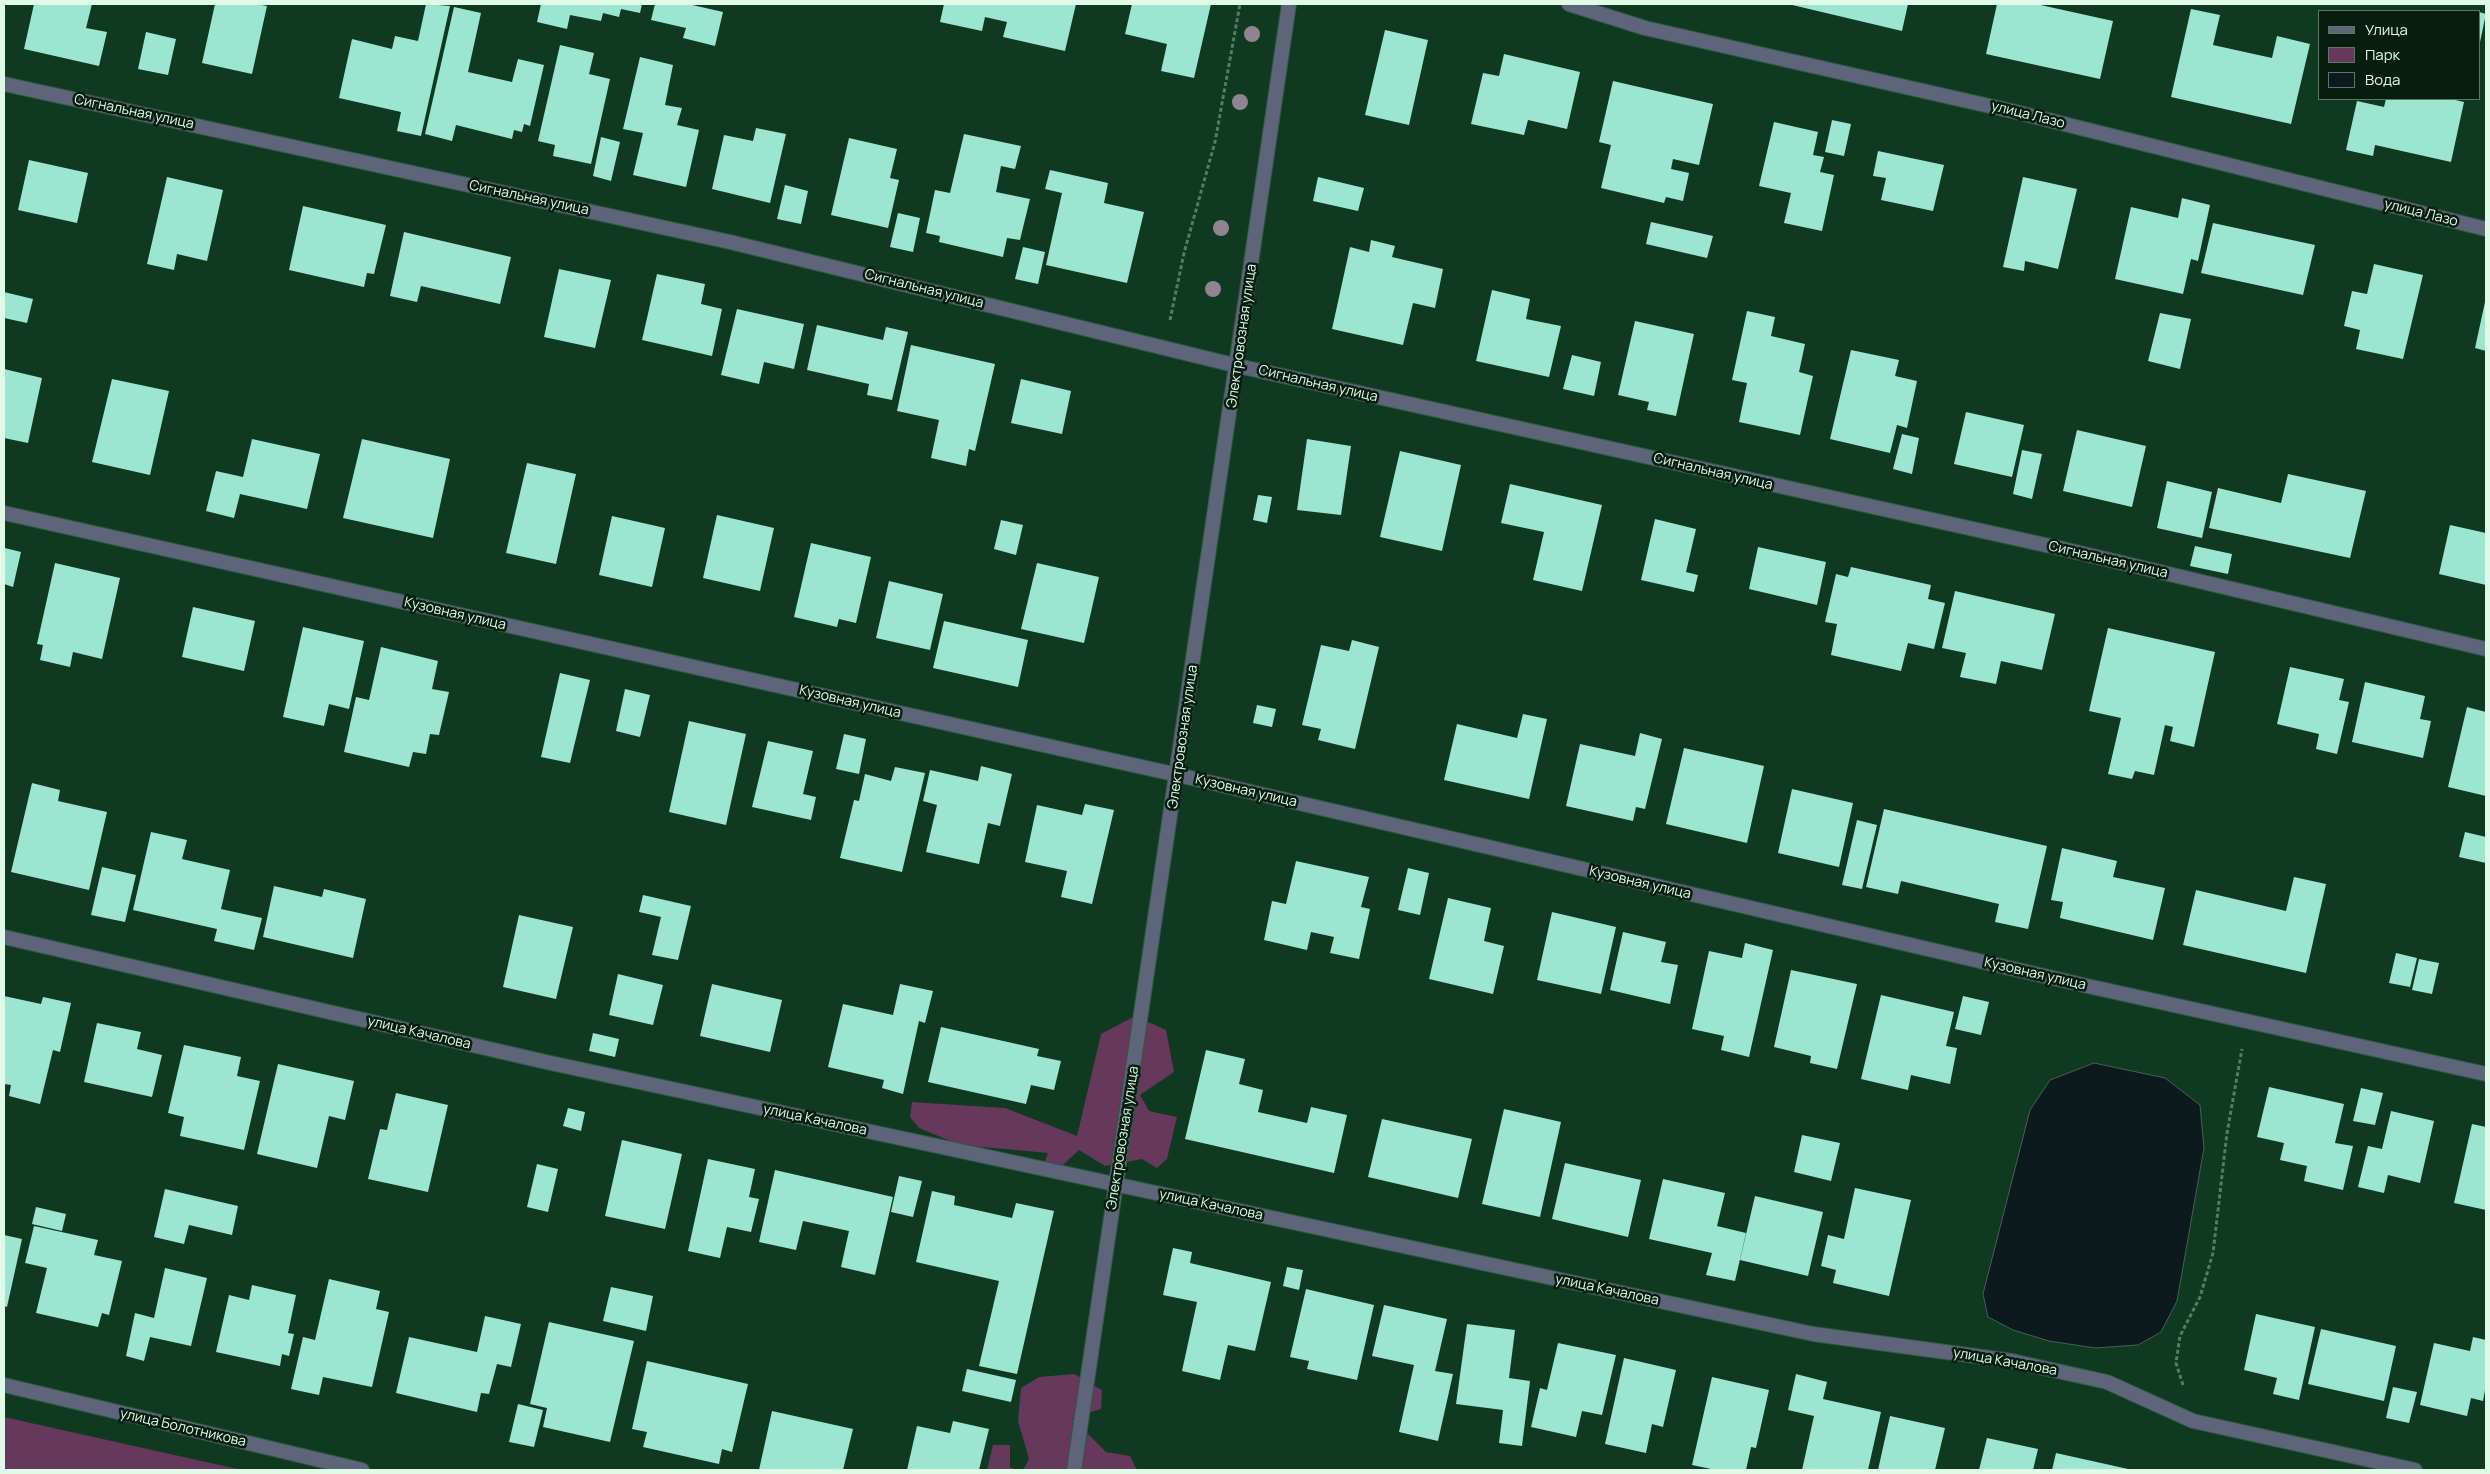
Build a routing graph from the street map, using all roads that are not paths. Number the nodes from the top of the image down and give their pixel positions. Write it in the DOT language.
graph roads {
  1 [pos="1290,4"];
  2 [pos="1569,4"];
  3 [pos="4,84"];
  4 [pos="2486,229"];
  5 [pos="1238,366"];
  6 [pos="4,513"];
  7 [pos="2486,649"];
  8 [pos="1178,775"];
  9 [pos="4,937"];
  10 [pos="2486,1074"];
  11 [pos="1116,1185"];
  12 [pos="4,1385"];
  13 [pos="362,1470"];
  14 [pos="1074,1470"];
  15 [pos="2415,1470"];
  1 -- 5 [label="street, Электровозная улица"];
  2 -- 4 [label="street, улица Лазо"];
  3 -- 5 [label="street, Сигнальная улица"];
  5 -- 7 [label="street, Сигнальная улица"];
  5 -- 8 [label="street, Электровозная улица"];
  6 -- 8 [label="street, Кузовная улица"];
  8 -- 10 [label="street, Кузовная улица"];
  8 -- 11 [label="street, Электровозная улица"];
  9 -- 11 [label="street, улица Качалова"];
  11 -- 14 [label="street, Электровозная улица"];
  11 -- 15 [label="street, улица Качалова"];
  12 -- 13 [label="street, улица Болотникова"];
}
